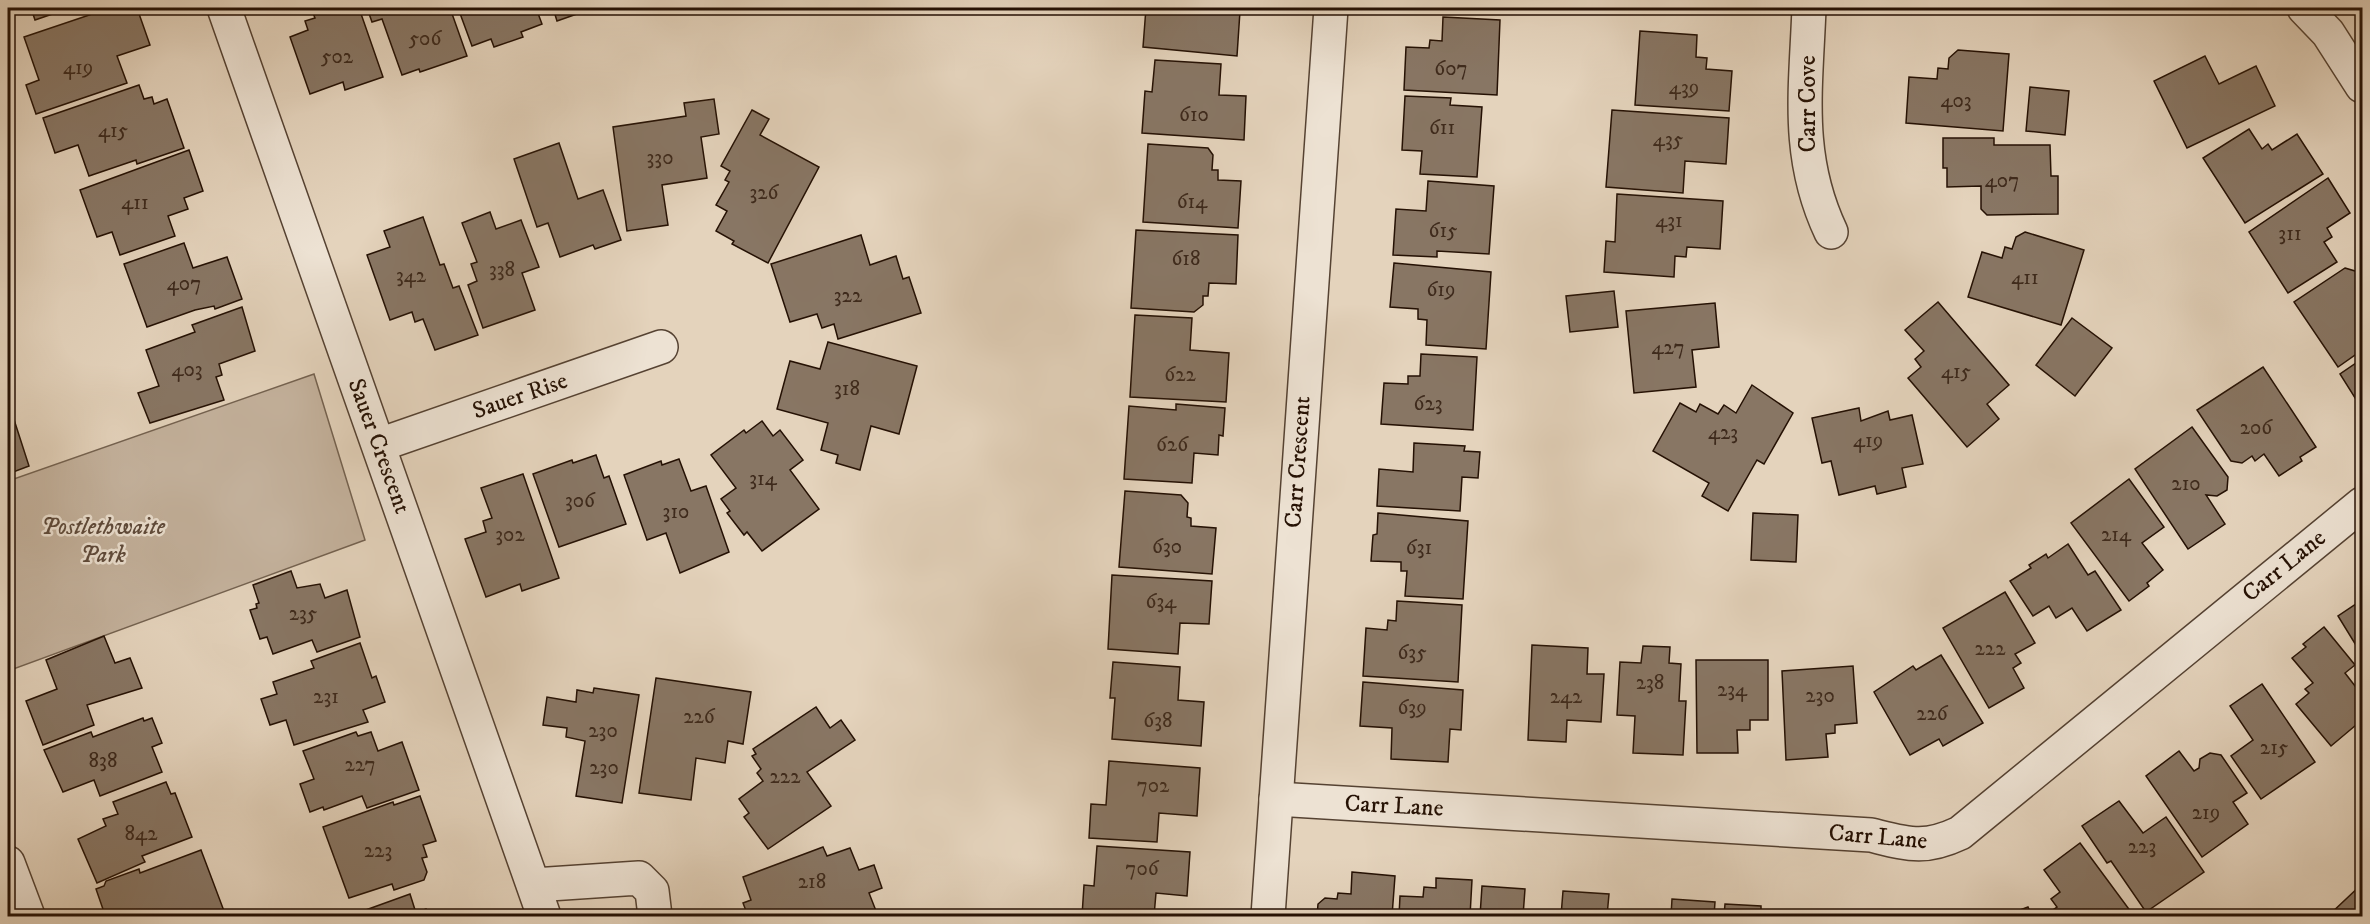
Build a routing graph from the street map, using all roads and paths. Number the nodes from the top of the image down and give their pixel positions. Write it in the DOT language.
graph roads {
  1 [pos="225,8"];
  2 [pos="1331,8"];
  3 [pos="1809,8"];
  4 [pos="2304,8"];
  5 [pos="2362,86"];
  6 [pos="1831,232"];
  7 [pos="661,347"];
  8 [pos="379,445"];
  9 [pos="2362,504"];
  10 [pos="1276,799"];
  11 [pos="8,863"];
  12 [pos="534,885"];
  13 [pos="28,916"];
  14 [pos="544,916"];
  15 [pos="655,916"];
  16 [pos="1268,916"];
  1 -- 8 [label="street, Sauer Crescent"];
  2 -- 10 [label="street, Carr Crescent"];
  3 -- 6 [label="street, Carr Cove"];
  4 -- 5 [label="street"];
  7 -- 8 [label="street, Sauer Rise"];
  8 -- 12 [label="street, Sauer Crescent"];
  9 -- 10 [label="street, Carr Lane"];
  10 -- 16 [label="street, Carr Crescent"];
  11 -- 13 [label="street"];
  12 -- 14 [label="street, Sauer Crescent"];
  12 -- 15 [label="street"];
}
